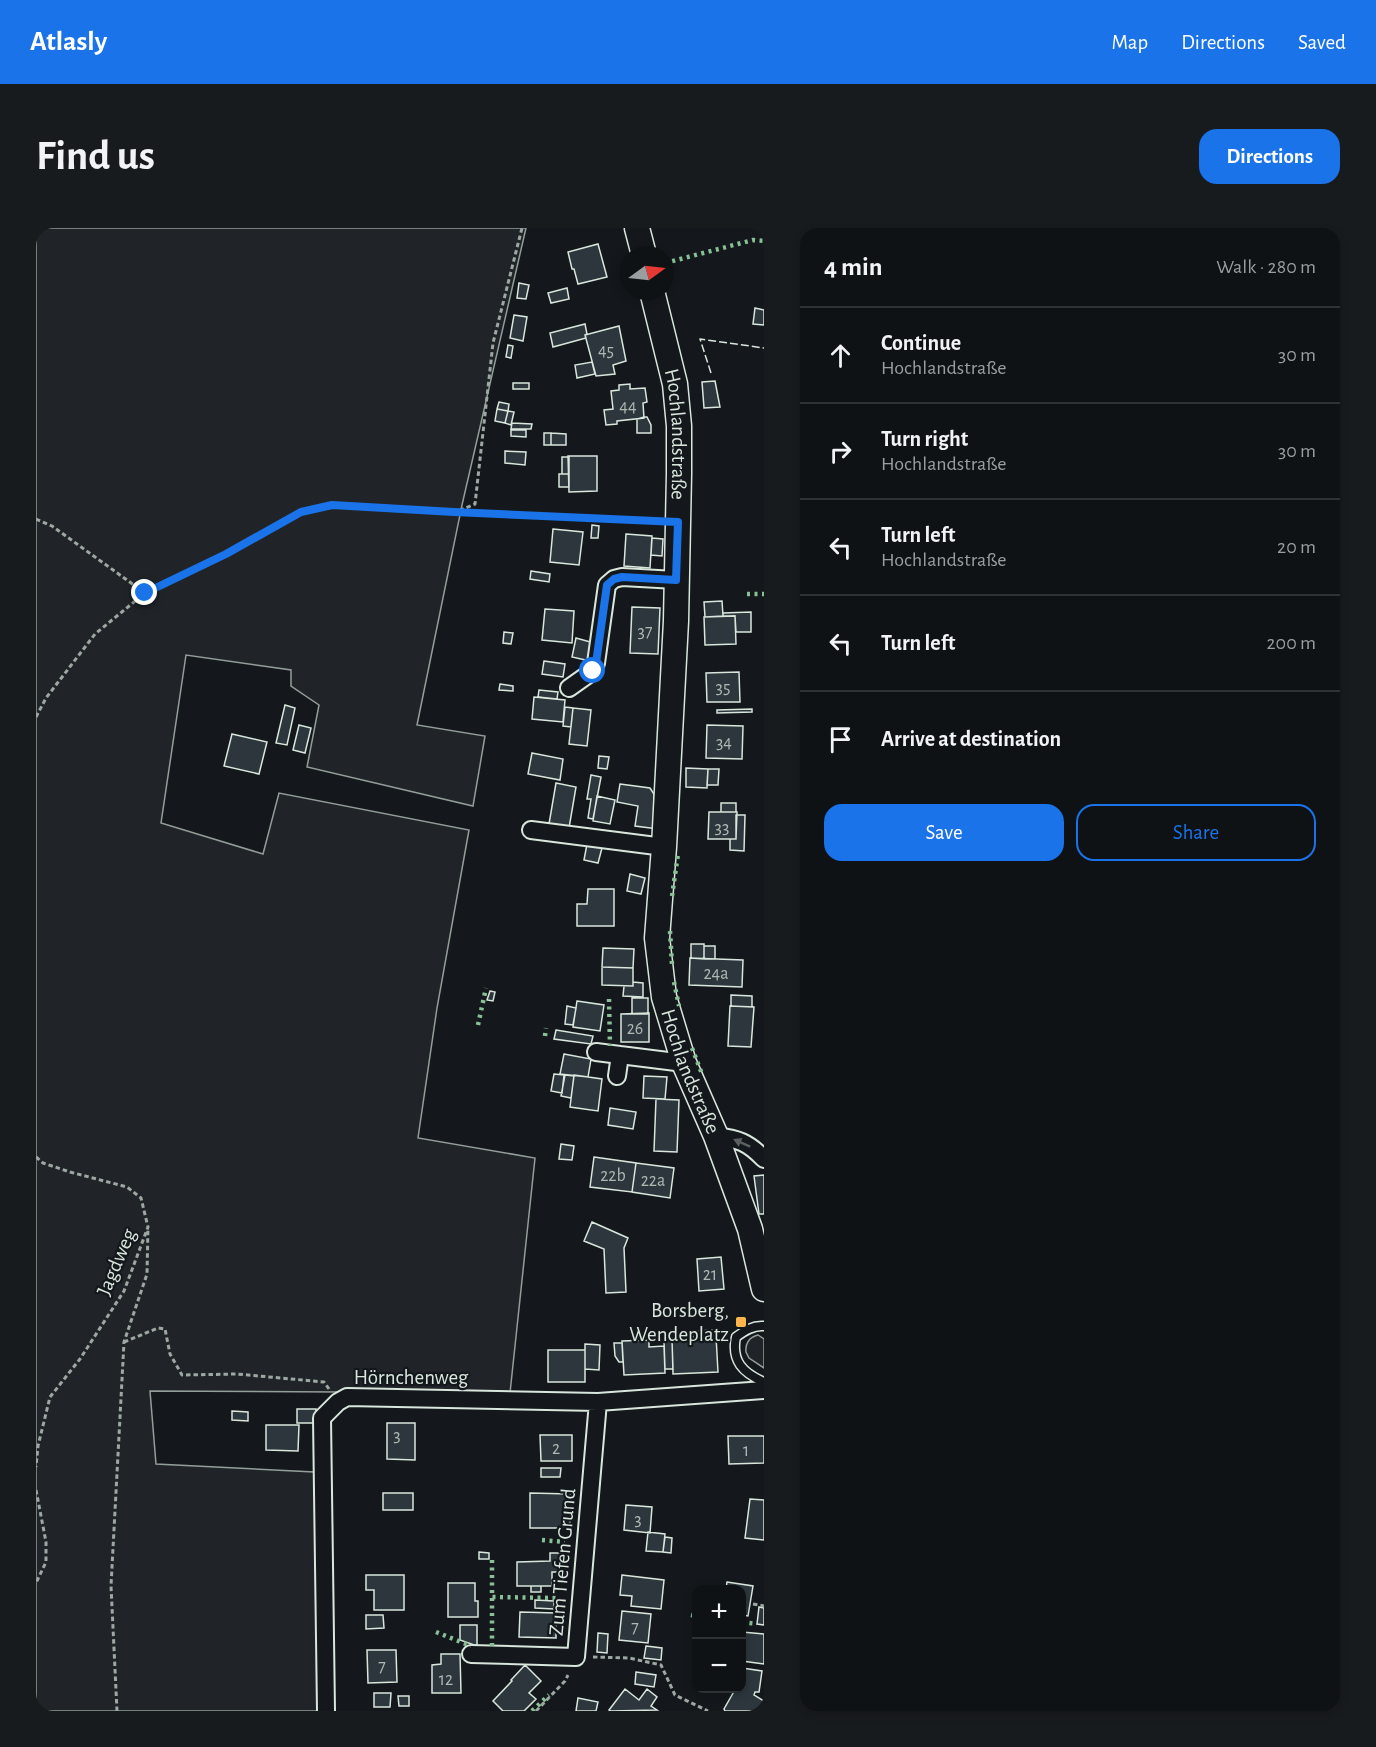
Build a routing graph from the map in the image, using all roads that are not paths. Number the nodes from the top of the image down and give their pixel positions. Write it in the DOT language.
graph roads {
  1 [pos="637,228"];
  2 [pos="642,246"];
  3 [pos="654,300"];
  4 [pos="676,580"];
  5 [pos="569,688"];
  6 [pos="531,830"];
  7 [pos="664,847"];
  8 [pos="596,1052"];
  9 [pos="620,1055"];
  10 [pos="684,1063"];
  11 [pos="617,1076"];
  12 [pos="716,1136"];
  13 [pos="764,1159"];
  14 [pos="757,1227"];
  15 [pos="764,1289"];
  16 [pos="764,1326"];
  17 [pos="764,1382"];
  18 [pos="764,1390"];
  19 [pos="598,1402"];
  20 [pos="471,1654"];
  21 [pos="326,1711"];
  1 -- 2 [label="street"];
  3 -- 4 [label="street, Hochlandstraße"];
  4 -- 5 [label="street"];
  4 -- 7 [label="street, Hochlandstraße"];
  6 -- 7 [label="street"];
  7 -- 10 [label="street, Hochlandstraße"];
  8 -- 9 [label="street"];
  9 -- 10 [label="street"];
  9 -- 11 [label="street"];
  10 -- 12 [label="street, Hochlandstraße"];
  13 -- 12 [label="street, one-way"];
  12 -- 14 [label="street, Hochlandstraße"];
  14 -- 15 [label="street, Hochlandstraße"];
  16 -- 17 [label="lane"];
  18 -- 19 [label="street, Hörnchenweg"];
  19 -- 20 [label="street, Zum Tiefen Grund"];
  19 -- 21 [label="street, Hörnchenweg"];
}
